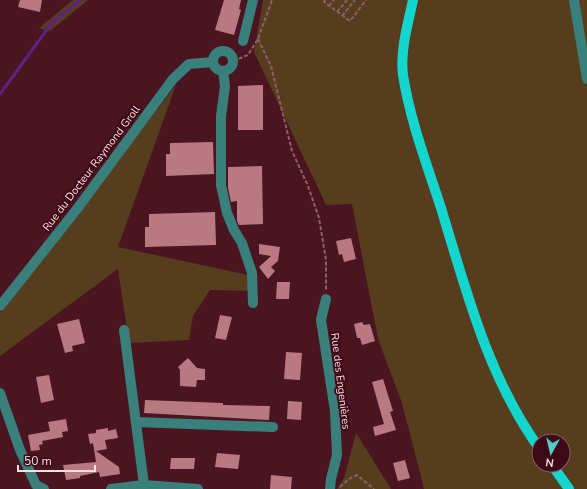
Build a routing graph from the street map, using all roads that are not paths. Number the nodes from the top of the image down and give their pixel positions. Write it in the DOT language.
graph roads {
  1 [pos="252,0"];
  2 [pos="413,0"];
  3 [pos="574,0"];
  4 [pos="243,41"];
  5 [pos="213,62"];
  6 [pos="223,71"];
  7 [pos="587,79"];
  8 [pos="326,299"];
  9 [pos="253,304"];
  10 [pos="0,306"];
  11 [pos="124,330"];
  12 [pos="0,393"];
  13 [pos="136,422"];
  14 [pos="273,427"];
  15 [pos="531,435"];
  16 [pos="558,473"];
  17 [pos="143,487"];
  18 [pos="44,489"];
  19 [pos="111,489"];
  20 [pos="198,489"];
  21 [pos="330,489"];
  22 [pos="569,489"];
  1 -- 4 [label="street"];
  2 -- 15 [label="main road"];
  3 -- 7 [label="street"];
  5 -- 6 [label="street"];
  5 -- 6 [label="street"];
  5 -- 10 [label="street, Rue du Docteur Raymond Groll"];
  6 -- 9 [label="street"];
  8 -- 21 [label="street, Rue des Engenières"];
  11 -- 13 [label="street"];
  12 -- 18 [label="street"];
  13 -- 14 [label="street"];
  13 -- 17 [label="street"];
  16 -- 22 [label="main road"];
  17 -- 19 [label="street"];
  17 -- 20 [label="street"];
}
